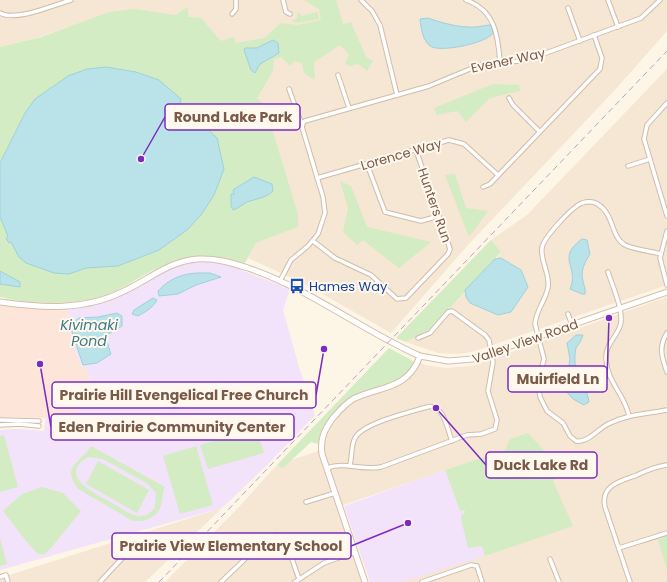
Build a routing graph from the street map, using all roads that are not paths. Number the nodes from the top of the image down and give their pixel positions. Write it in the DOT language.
graph roads {
  1 [pos="71,0"];
  2 [pos="236,0"];
  3 [pos="283,0"];
  4 [pos="361,0"];
  5 [pos="466,0"];
  6 [pos="608,0"];
  7 [pos="660,0"];
  8 [pos="471,1"];
  9 [pos="568,8"];
  10 [pos="0,13"];
  11 [pos="232,14"];
  12 [pos="290,14"];
  13 [pos="618,27"];
  14 [pos="594,35"];
  15 [pos="580,41"];
  16 [pos="500,62"];
  17 [pos="338,75"];
  18 [pos="289,89"];
  19 [pos="397,95"];
  20 [pos="510,98"];
  21 [pos="667,103"];
  22 [pos="349,108"];
  23 [pos="303,124"];
  24 [pos="540,132"];
  25 [pos="416,150"];
  26 [pos="650,159"];
  27 [pos="367,164"];
  28 [pos="628,166"];
  29 [pos="498,176"];
  30 [pos="317,178"];
  31 [pos="483,188"];
  32 [pos="439,216"];
  33 [pos="667,216"];
  34 [pos="667,231"];
  35 [pos="313,241"];
  36 [pos="661,254"];
  37 [pos="608,272"];
  38 [pos="280,281"];
  39 [pos="667,285"];
  40 [pos="667,292"];
  41 [pos="1,302"];
  42 [pos="619,308"];
  43 [pos="568,314"];
  44 [pos="572,325"];
  45 [pos="667,333"];
  46 [pos="538,337"];
  47 [pos="418,338"];
  48 [pos="492,353"];
  49 [pos="420,356"];
  50 [pos="667,372"];
  51 [pos="667,410"];
  52 [pos="629,416"];
  53 [pos="0,420"];
  54 [pos="0,425"];
  55 [pos="452,440"];
  56 [pos="350,465"];
  57 [pos="667,465"];
  58 [pos="327,468"];
  59 [pos="335,493"];
  60 [pos="306,502"];
  61 [pos="667,533"];
  62 [pos="129,545"];
  63 [pos="618,548"];
  64 [pos="355,552"];
  65 [pos="550,559"];
  66 [pos="0,577"];
  67 [pos="299,579"];
  68 [pos="8,582"];
  69 [pos="100,582"];
  70 [pos="221,582"];
  71 [pos="295,582"];
  72 [pos="365,582"];
  73 [pos="422,582"];
  74 [pos="482,582"];
  75 [pos="559,582"];
  76 [pos="630,582"];
  1 -- 10 [label="street"];
  2 -- 11 [label="street"];
  3 -- 12 [label="street"];
  4 -- 19 [label="street"];
  5 -- 8 [label="street"];
  6 -- 13 [label="street"];
  7 -- 13 [label="street, Evener Way"];
  8 -- 16 [label="street"];
  9 -- 15 [label="street"];
  13 -- 14 [label="street, Evener Way"];
  14 -- 15 [label="street, Evener Way"];
  14 -- 24 [label="street"];
  15 -- 16 [label="street, Evener Way"];
  16 -- 19 [label="street, Evener Way"];
  17 -- 22 [label="street"];
  18 -- 23 [label="street"];
  19 -- 22 [label="street, Evener Way"];
  20 -- 24 [label="street"];
  21 -- 26 [label="street"];
  22 -- 23 [label="street, Evener Way"];
  23 -- 30 [label="street"];
  24 -- 29 [label="street"];
  25 -- 27 [label="street, Lorence Way"];
  25 -- 29 [label="street, Lorence Way"];
  25 -- 32 [label="street, Hunters Run"];
  26 -- 28 [label="street"];
  26 -- 33 [label="street"];
  27 -- 30 [label="street, Lorence Way"];
  27 -- 32 [label="street"];
  29 -- 31 [label="street"];
  30 -- 35 [label="street"];
  32 -- 35 [label="street, Hunters Run"];
  34 -- 36 [label="street"];
  35 -- 38 [label="street"];
  36 -- 39 [label="street"];
  36 -- 46 [label="street"];
  37 -- 42 [label="street"];
  38 -- 41 [label="street, Valley View Road"];
  38 -- 49 [label="street, Valley View Road"];
  40 -- 42 [label="street, Valley View Road"];
  42 -- 44 [label="street, Valley View Road"];
  42 -- 52 [label="street"];
  43 -- 44 [label="street"];
  44 -- 46 [label="street, Valley View Road"];
  45 -- 50 [label="street"];
  46 -- 48 [label="street, Valley View Road"];
  46 -- 52 [label="street"];
  47 -- 48 [label="street"];
  48 -- 49 [label="street, Valley View Road"];
  48 -- 55 [label="street"];
  49 -- 58 [label="street"];
  51 -- 52 [label="street"];
  53 -- 54 [label="street"];
  55 -- 56 [label="street"];
  55 -- 56 [label="street"];
  56 -- 58 [label="street"];
  57 -- 63 [label="street"];
  58 -- 59 [label="street"];
  59 -- 60 [label="street"];
  59 -- 64 [label="street"];
  61 -- 63 [label="street"];
  62 -- 69 [label="street"];
  63 -- 76 [label="street"];
  64 -- 67 [label="street"];
  64 -- 72 [label="street"];
  65 -- 75 [label="street"];
  66 -- 68 [label="street"];
  67 -- 70 [label="street"];
  67 -- 71 [label="street"];
  73 -- 74 [label="street"];
}
